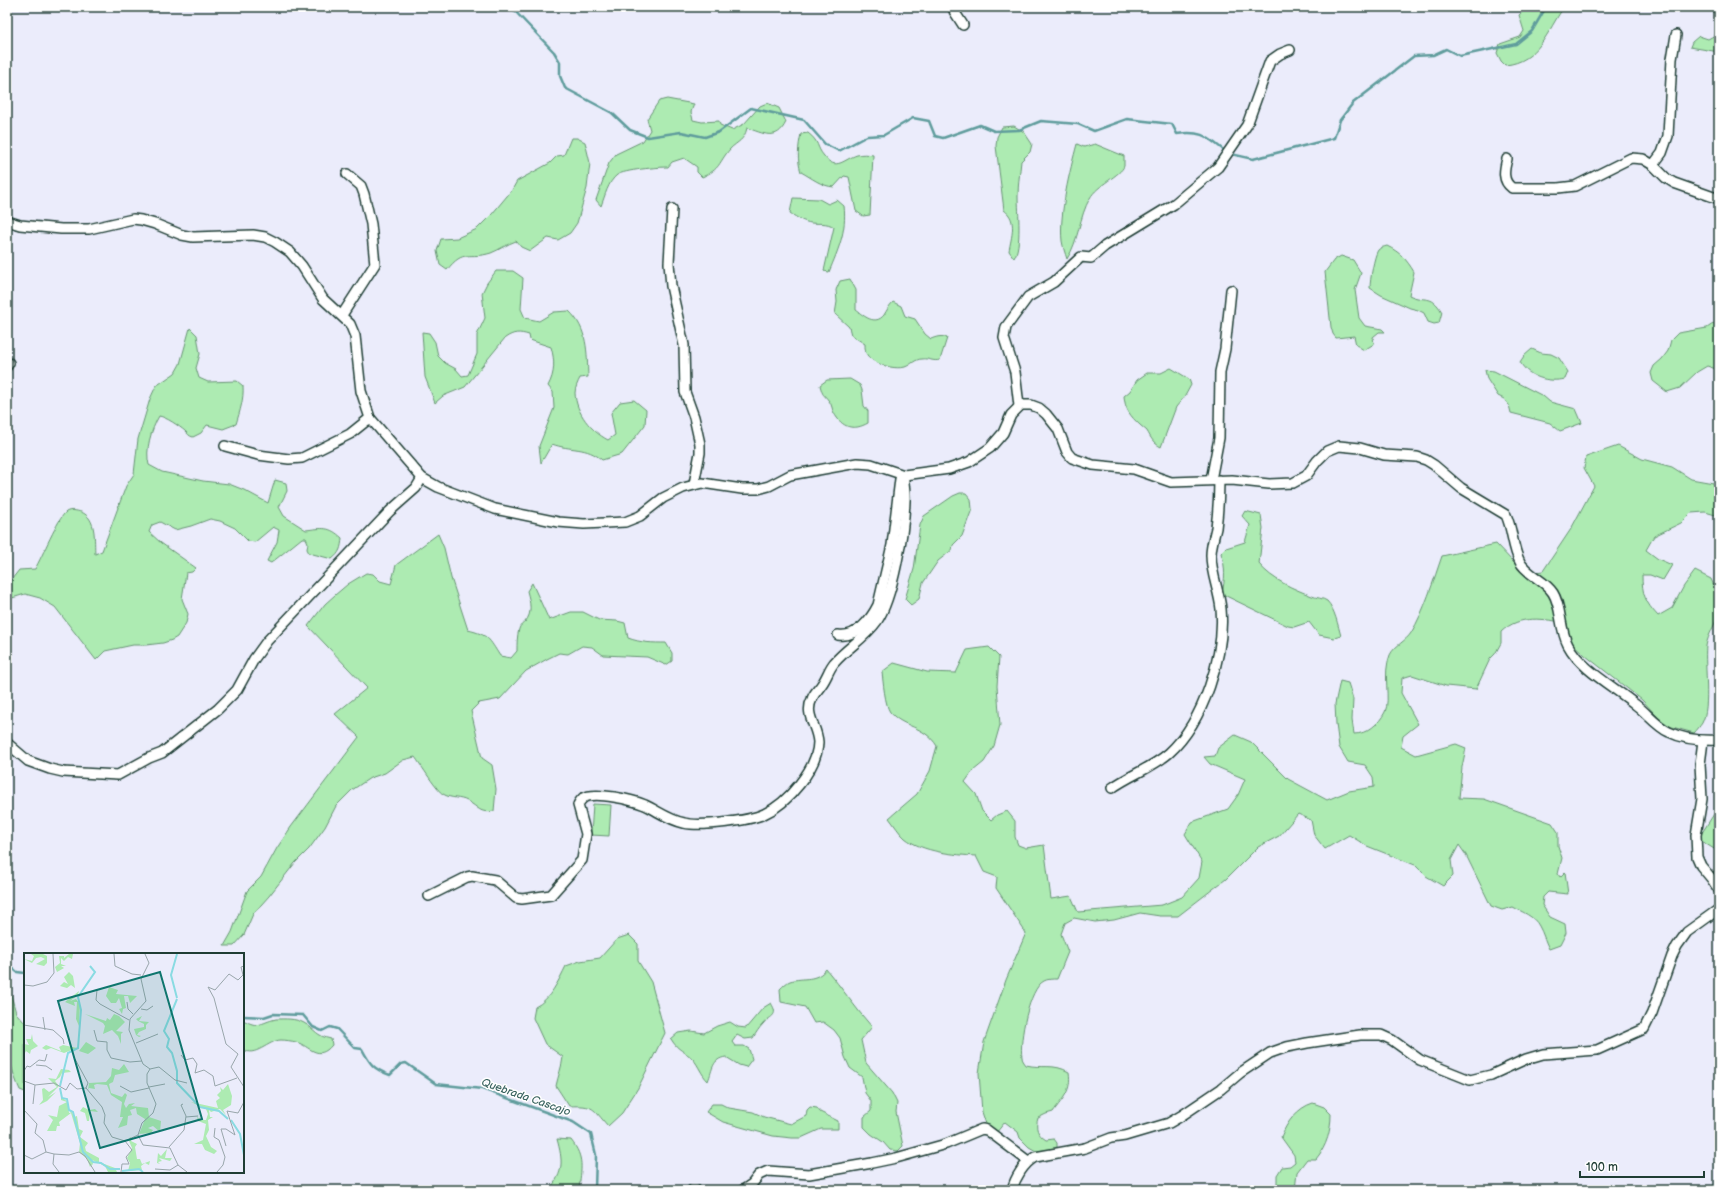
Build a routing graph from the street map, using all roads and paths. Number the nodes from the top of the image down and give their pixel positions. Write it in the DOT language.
graph roads {
  1 [pos="956,7"];
  2 [pos="963,26"];
  3 [pos="1676,35"];
  4 [pos="1290,50"];
  5 [pos="1507,159"];
  6 [pos="1653,166"];
  7 [pos="347,174"];
  8 [pos="1719,199"];
  9 [pos="672,209"];
  10 [pos="7,221"];
  11 [pos="1231,290"];
  12 [pos="342,315"];
  13 [pos="1019,406"];
  14 [pos="370,418"];
  15 [pos="225,446"];
  16 [pos="902,474"];
  17 [pos="422,478"];
  18 [pos="1215,480"];
  19 [pos="694,484"];
  20 [pos="838,636"];
  21 [pos="1719,740"];
  22 [pos="1703,741"];
  23 [pos="7,743"];
  24 [pos="1112,788"];
  25 [pos="1719,890"];
  26 [pos="429,896"];
  27 [pos="1719,909"];
  28 [pos="1028,1161"];
  29 [pos="692,1190"];
  30 [pos="696,1190"];
  31 [pos="743,1190"];
  32 [pos="1012,1190"];
  1 -- 2 [label="street"];
  3 -- 6 [label="street"];
  4 -- 13 [label="street"];
  5 -- 6 [label="street"];
  6 -- 8 [label="street"];
  7 -- 12 [label="street"];
  9 -- 19 [label="street"];
  10 -- 12 [label="street"];
  11 -- 18 [label="street"];
  12 -- 14 [label="street"];
  13 -- 16 [label="street"];
  13 -- 18 [label="street"];
  14 -- 15 [label="street"];
  14 -- 17 [label="street"];
  16 -- 19 [label="street"];
  16 -- 20 [label="street"];
  16 -- 26 [label="street"];
  17 -- 19 [label="street"];
  17 -- 23 [label="street"];
  18 -- 22 [label="street"];
  18 -- 24 [label="street"];
  21 -- 22 [label="street"];
  22 -- 25 [label="street"];
  27 -- 28 [label="street"];
  28 -- 31 [label="street"];
  28 -- 32 [label="street"];
  29 -- 30 [label="street"];
}
